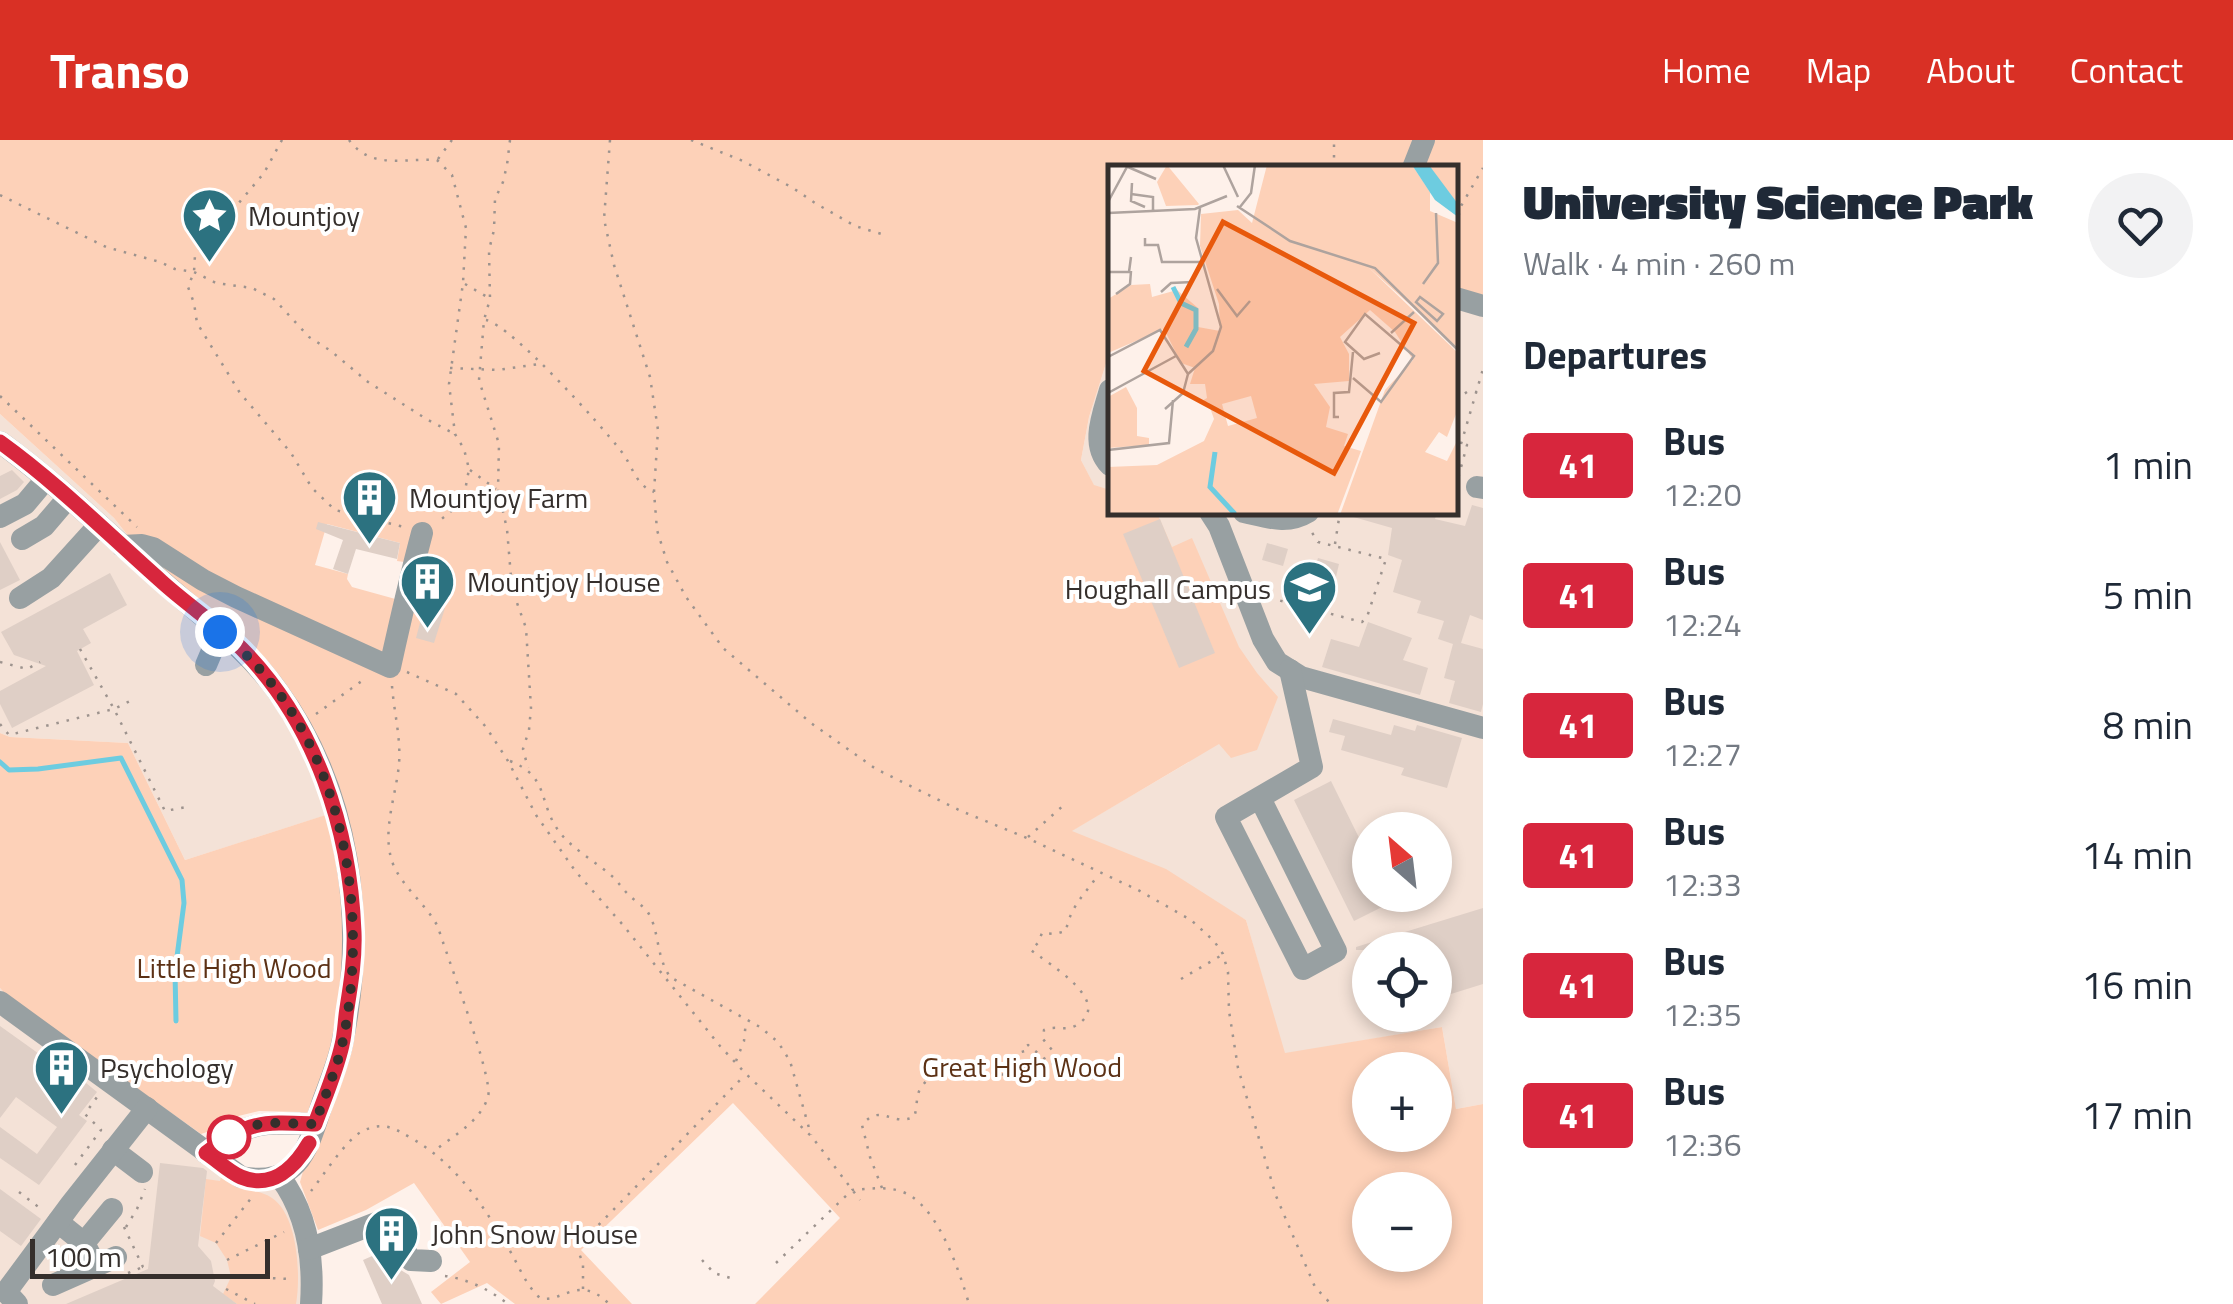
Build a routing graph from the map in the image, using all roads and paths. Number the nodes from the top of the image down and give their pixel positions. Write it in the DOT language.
graph roads {
  1 [pos="282,140"];
  2 [pos="349,140"];
  3 [pos="452,140"];
  4 [pos="510,140"];
  5 [pos="610,140"];
  6 [pos="691,140"];
  7 [pos="1424,140"];
  8 [pos="437,160"];
  9 [pos="1415,165"];
  10 [pos="1483,168"];
  11 [pos="0,194"];
  12 [pos="1458,216"];
  13 [pos="885,235"];
  14 [pos="194,272"];
  15 [pos="463,283"];
  16 [pos="490,299"];
  17 [pos="1458,299"];
  18 [pos="1483,306"];
  19 [pos="484,320"];
  20 [pos="541,364"];
  21 [pos="450,368"];
  22 [pos="479,370"];
  23 [pos="1483,370"];
  24 [pos="1477,392"];
  25 [pos="0,396"];
  26 [pos="1108,397"];
  27 [pos="1458,398"];
  28 [pos="454,434"];
  29 [pos="1458,437"];
  30 [pos="1458,443"];
  31 [pos="1461,444"];
  32 [pos="2,446"];
  33 [pos="1108,463"];
  34 [pos="469,470"];
  35 [pos="46,479"];
  36 [pos="1472,487"];
  37 [pos="498,490"];
  38 [pos="654,492"];
  39 [pos="68,498"];
  40 [pos="1212,515"];
  41 [pos="1258,515"];
  42 [pos="1303,515"];
  43 [pos="1305,515"];
  44 [pos="1339,515"];
  45 [pos="0,518"];
  46 [pos="99,525"];
  47 [pos="422,534"];
  48 [pos="22,539"];
  49 [pos="122,546"];
  50 [pos="1334,546"];
  51 [pos="153,548"];
  52 [pos="1244,591"];
  53 [pos="11,603"];
  54 [pos="220,632"];
  55 [pos="80,649"];
  56 [pos="0,662"];
  57 [pos="40,662"];
  58 [pos="206,665"];
  59 [pos="386,665"];
  60 [pos="1290,670"];
  61 [pos="134,699"];
  62 [pos="114,709"];
  63 [pos="0,724"];
  64 [pos="298,725"];
  65 [pos="1483,728"];
  66 [pos="508,761"];
  67 [pos="528,768"];
  68 [pos="1260,798"];
  69 [pos="1065,804"];
  70 [pos="186,808"];
  71 [pos="1027,838"];
  72 [pos="1100,874"];
  73 [pos="1223,954"];
  74 [pos="667,977"];
  75 [pos="1181,979"];
  76 [pos="0,1002"];
  77 [pos="746,1020"];
  78 [pos="735,1063"];
  79 [pos="746,1074"];
  80 [pos="110,1080"];
  81 [pos="146,1108"];
  82 [pos="315,1124"];
  83 [pos="812,1136"];
  84 [pos="114,1150"];
  85 [pos="434,1151"];
  86 [pos="206,1153"];
  87 [pos="142,1172"];
  88 [pos="66,1177"];
  89 [pos="271,1179"];
  90 [pos="882,1188"];
  91 [pos="852,1190"];
  92 [pos="19,1192"];
  93 [pos="860,1200"];
  94 [pos="300,1216"];
  95 [pos="115,1217"];
  96 [pos="58,1222"];
  97 [pos="216,1243"];
  98 [pos="84,1244"];
  99 [pos="309,1248"];
  100 [pos="227,1260"];
  101 [pos="702,1260"];
  102 [pos="431,1261"];
  103 [pos="776,1263"];
  104 [pos="148,1268"];
  105 [pos="231,1276"];
  106 [pos="312,1279"];
  107 [pos="737,1280"];
  108 [pos="52,1285"];
  109 [pos="226,1289"];
  110 [pos="582,1292"];
  111 [pos="541,1302"];
  112 [pos="17,1304"];
  113 [pos="255,1304"];
  114 [pos="310,1304"];
  115 [pos="508,1304"];
  116 [pos="609,1304"];
  117 [pos="969,1304"];
  118 [pos="1331,1304"];
  1 -- 14 [label="path"];
  2 -- 8 [label="path"];
  3 -- 8 [label="path"];
  4 -- 16 [label="path"];
  5 -- 38 [label="path"];
  6 -- 13 [label="path"];
  7 -- 9 [label="lane"];
  8 -- 15 [label="path"];
  10 -- 12 [label="path"];
  11 -- 14 [label="path"];
  14 -- 28 [label="path"];
  14 -- 47 [label="path"];
  15 -- 16 [label="path"];
  15 -- 21 [label="path"];
  16 -- 19 [label="path"];
  17 -- 18 [label="lane"];
  19 -- 20 [label="path"];
  19 -- 22 [label="path"];
  20 -- 22 [label="path"];
  20 -- 38 [label="path"];
  21 -- 22 [label="path"];
  21 -- 28 [label="path"];
  22 -- 37 [label="path"];
  23 -- 24 [label="path"];
  24 -- 27 [label="path"];
  24 -- 31 [label="path"];
  25 -- 51 [label="path"];
  26 -- 33 [label="lane"];
  28 -- 34 [label="path"];
  29 -- 31 [label="path"];
  30 -- 31 [label="path"];
  31 -- 36 [label="path"];
  32 -- 35 [label="lane"];
  34 -- 37 [label="path"];
  34 -- 47 [label="path"];
  35 -- 39 [label="lane"];
  35 -- 45 [label="lane"];
  37 -- 67 [label="path"];
  38 -- 71 [label="path"];
  39 -- 46 [label="lane"];
  39 -- 48 [label="lane"];
  40 -- 52 [label="lane"];
  41 -- 42 [label="lane"];
  43 -- 50 [label="path"];
  44 -- 50 [label="path"];
  46 -- 49 [label="lane"];
  46 -- 53 [label="lane"];
  47 -- 59 [label="lane"];
  49 -- 51 [label="lane"];
  49 -- 54 [label="lane"];
  50 -- 52 [label="path"];
  51 -- 59 [label="lane"];
  52 -- 60 [label="lane"];
  54 -- 58 [label="lane"];
  54 -- 64 [label="lane"];
  55 -- 62 [label="path"];
  56 -- 57 [label="path"];
  59 -- 64 [label="path"];
  59 -- 66 [label="path"];
  59 -- 85 [label="path"];
  60 -- 65 [label="lane"];
  60 -- 68 [label="lane"];
  61 -- 62 [label="path"];
  62 -- 63 [label="path"];
  62 -- 70 [label="path"];
  64 -- 82 [label="lane"];
  66 -- 67 [label="path"];
  66 -- 74 [label="path"];
  67 -- 74 [label="path"];
  68 -- 68 [label="lane"];
  69 -- 71 [label="path"];
  71 -- 72 [label="path"];
  72 -- 73 [label="path"];
  72 -- 90 [label="path"];
  73 -- 75 [label="path"];
  73 -- 118 [label="path"];
  74 -- 77 [label="path"];
  74 -- 78 [label="path"];
  76 -- 80 [label="lane"];
  77 -- 78 [label="path"];
  77 -- 83 [label="path"];
  78 -- 79 [label="path"];
  79 -- 83 [label="path"];
  79 -- 110 [label="path"];
  80 -- 81 [label="lane"];
  80 -- 88 [label="path"];
  81 -- 84 [label="lane"];
  81 -- 86 [label="lane"];
  82 -- 86 [label="lane"];
  82 -- 89 [label="lane"];
  83 -- 91 [label="path"];
  84 -- 87 [label="lane"];
  84 -- 96 [label="lane"];
  85 -- 94 [label="path"];
  85 -- 111 [label="path"];
  86 -- 89 [label="lane"];
  87 -- 95 [label="path"];
  89 -- 94 [label="lane"];
  89 -- 97 [label="path"];
  90 -- 91 [label="path"];
  90 -- 117 [label="path"];
  91 -- 93 [label="path"];
  91 -- 103 [label="path"];
  92 -- 96 [label="path"];
  94 -- 99 [label="lane"];
  94 -- 100 [label="path"];
  95 -- 98 [label="lane"];
  95 -- 104 [label="path"];
  96 -- 98 [label="lane"];
  96 -- 112 [label="lane"];
  98 -- 108 [label="lane"];
  99 -- 102 [label="lane"];
  99 -- 106 [label="lane"];
  101 -- 107 [label="path"];
  102 -- 115 [label="path"];
  105 -- 106 [label="path"];
  106 -- 114 [label="lane"];
  109 -- 113 [label="path"];
  110 -- 111 [label="path"];
  110 -- 116 [label="path"];
}
